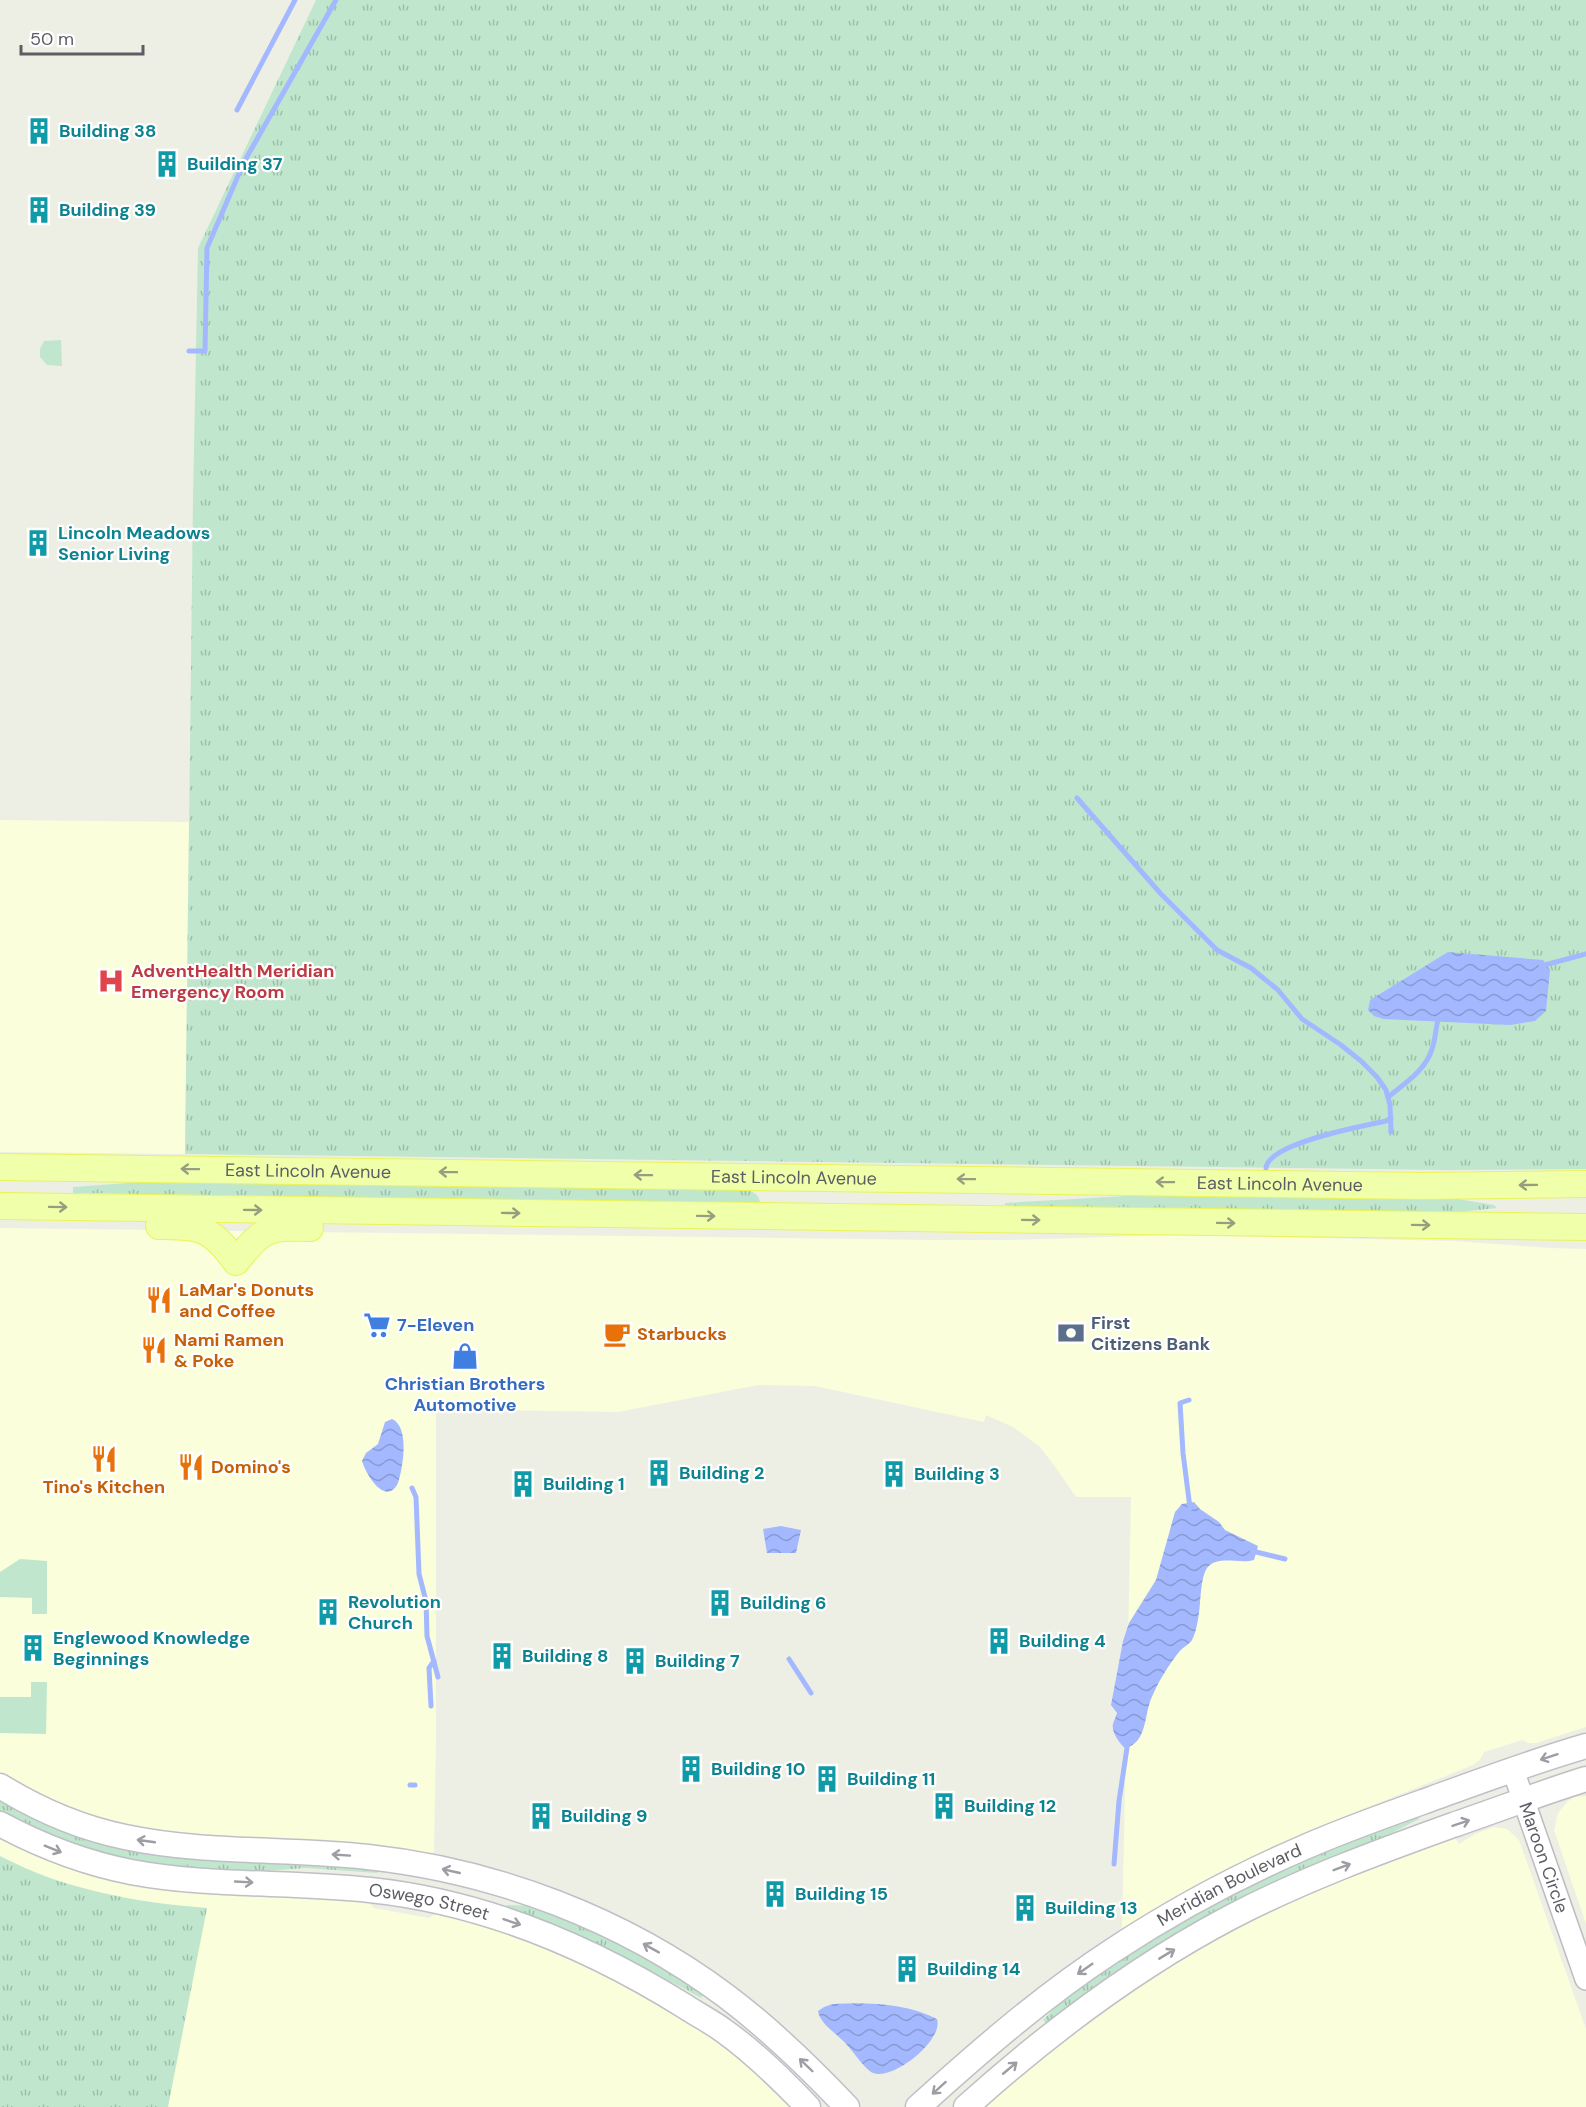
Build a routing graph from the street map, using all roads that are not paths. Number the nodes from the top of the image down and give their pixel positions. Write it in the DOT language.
graph roads {
  1 [pos="0,1167"];
  2 [pos="1586,1184"];
  3 [pos="12,1207"];
  4 [pos="89,1208"];
  5 [pos="463,1213"];
  6 [pos="0,1216"];
  7 [pos="1586,1227"];
  8 [pos="1586,1746"];
  9 [pos="1513,1770"];
  10 [pos="1586,1779"];
  11 [pos="0,1786"];
  12 [pos="1524,1800"];
  13 [pos="0,1824"];
  14 [pos="1586,1979"];
  15 [pos="808,2107"];
  16 [pos="847,2107"];
  17 [pos="918,2107"];
  18 [pos="966,2107"];
  2 -- 1 [label="main road, East Lincoln Avenue, one-way"];
  3 -- 4 [label="main road, one-way"];
  3 -- 6 [label="main road"];
  4 -- 5 [label="main road, one-way"];
  4 -- 5 [label="main road"];
  5 -- 7 [label="main road, one-way"];
  8 -- 9 [label="main road, Meridian Boulevard, one-way"];
  9 -- 12 [label="street, Maroon Circle"];
  9 -- 17 [label="main road, Meridian Boulevard, one-way"];
  10 -- 12 [label="main road, Meridian Boulevard"];
  16 -- 11 [label="main road, Oswego Street, one-way"];
  12 -- 14 [label="street, Maroon Circle"];
  18 -- 12 [label="main road, Meridian Boulevard, one-way"];
  13 -- 15 [label="main road, Oswego Street, one-way"];
}
